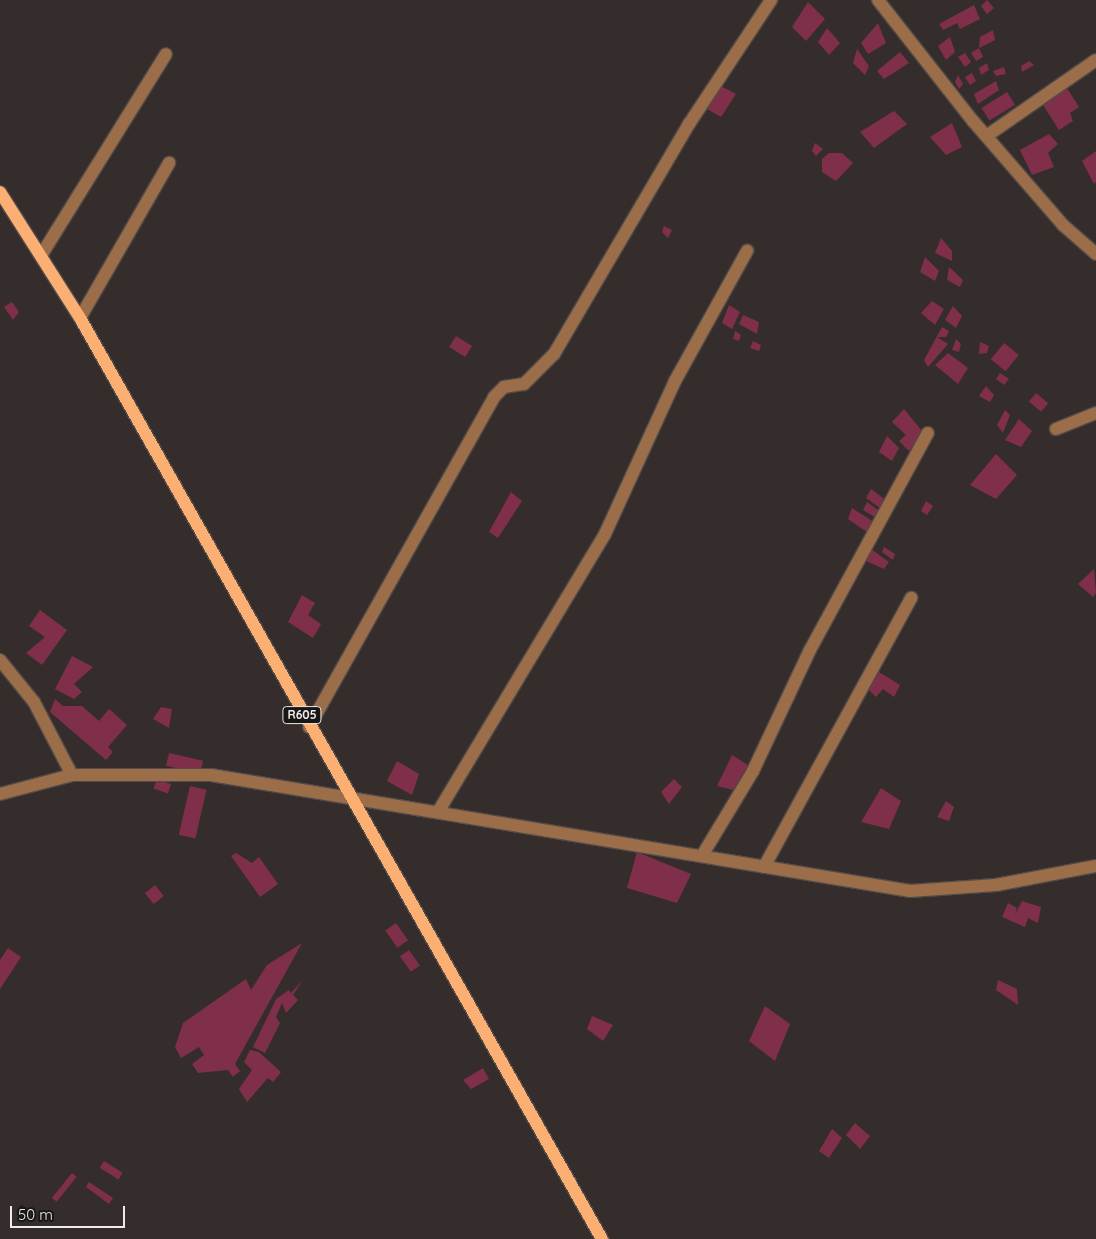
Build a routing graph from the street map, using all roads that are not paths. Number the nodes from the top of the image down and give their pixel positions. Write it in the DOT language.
graph roads {
  1 [pos="771,0"];
  2 [pos="878,0"];
  3 [pos="166,54"];
  4 [pos="1096,60"];
  5 [pos="988,135"];
  6 [pos="169,163"];
  7 [pos="0,192"];
  8 [pos="747,251"];
  9 [pos="42,254"];
  10 [pos="1096,254"];
  11 [pos="80,318"];
  12 [pos="1096,414"];
  13 [pos="1056,430"];
  14 [pos="928,433"];
  15 [pos="911,598"];
  16 [pos="0,660"];
  17 [pos="308,727"];
  18 [pos="72,776"];
  19 [pos="0,794"];
  20 [pos="354,802"];
  21 [pos="438,812"];
  22 [pos="703,854"];
  23 [pos="764,866"];
  24 [pos="1096,866"];
  25 [pos="602,1239"];
  1 -- 17 [label="street"];
  2 -- 5 [label="street"];
  3 -- 9 [label="street"];
  4 -- 5 [label="street"];
  5 -- 10 [label="street"];
  6 -- 11 [label="street"];
  7 -- 9 [label="main road, R605"];
  8 -- 21 [label="street"];
  9 -- 11 [label="main road, R605"];
  11 -- 17 [label="main road, R605"];
  12 -- 13 [label="street"];
  14 -- 22 [label="street"];
  15 -- 23 [label="street"];
  16 -- 18 [label="street"];
  17 -- 20 [label="main road, R605"];
  18 -- 19 [label="street"];
  18 -- 20 [label="street"];
  20 -- 21 [label="street"];
  20 -- 25 [label="main road, R605"];
  21 -- 22 [label="street"];
  22 -- 23 [label="street"];
  23 -- 24 [label="street"];
}
